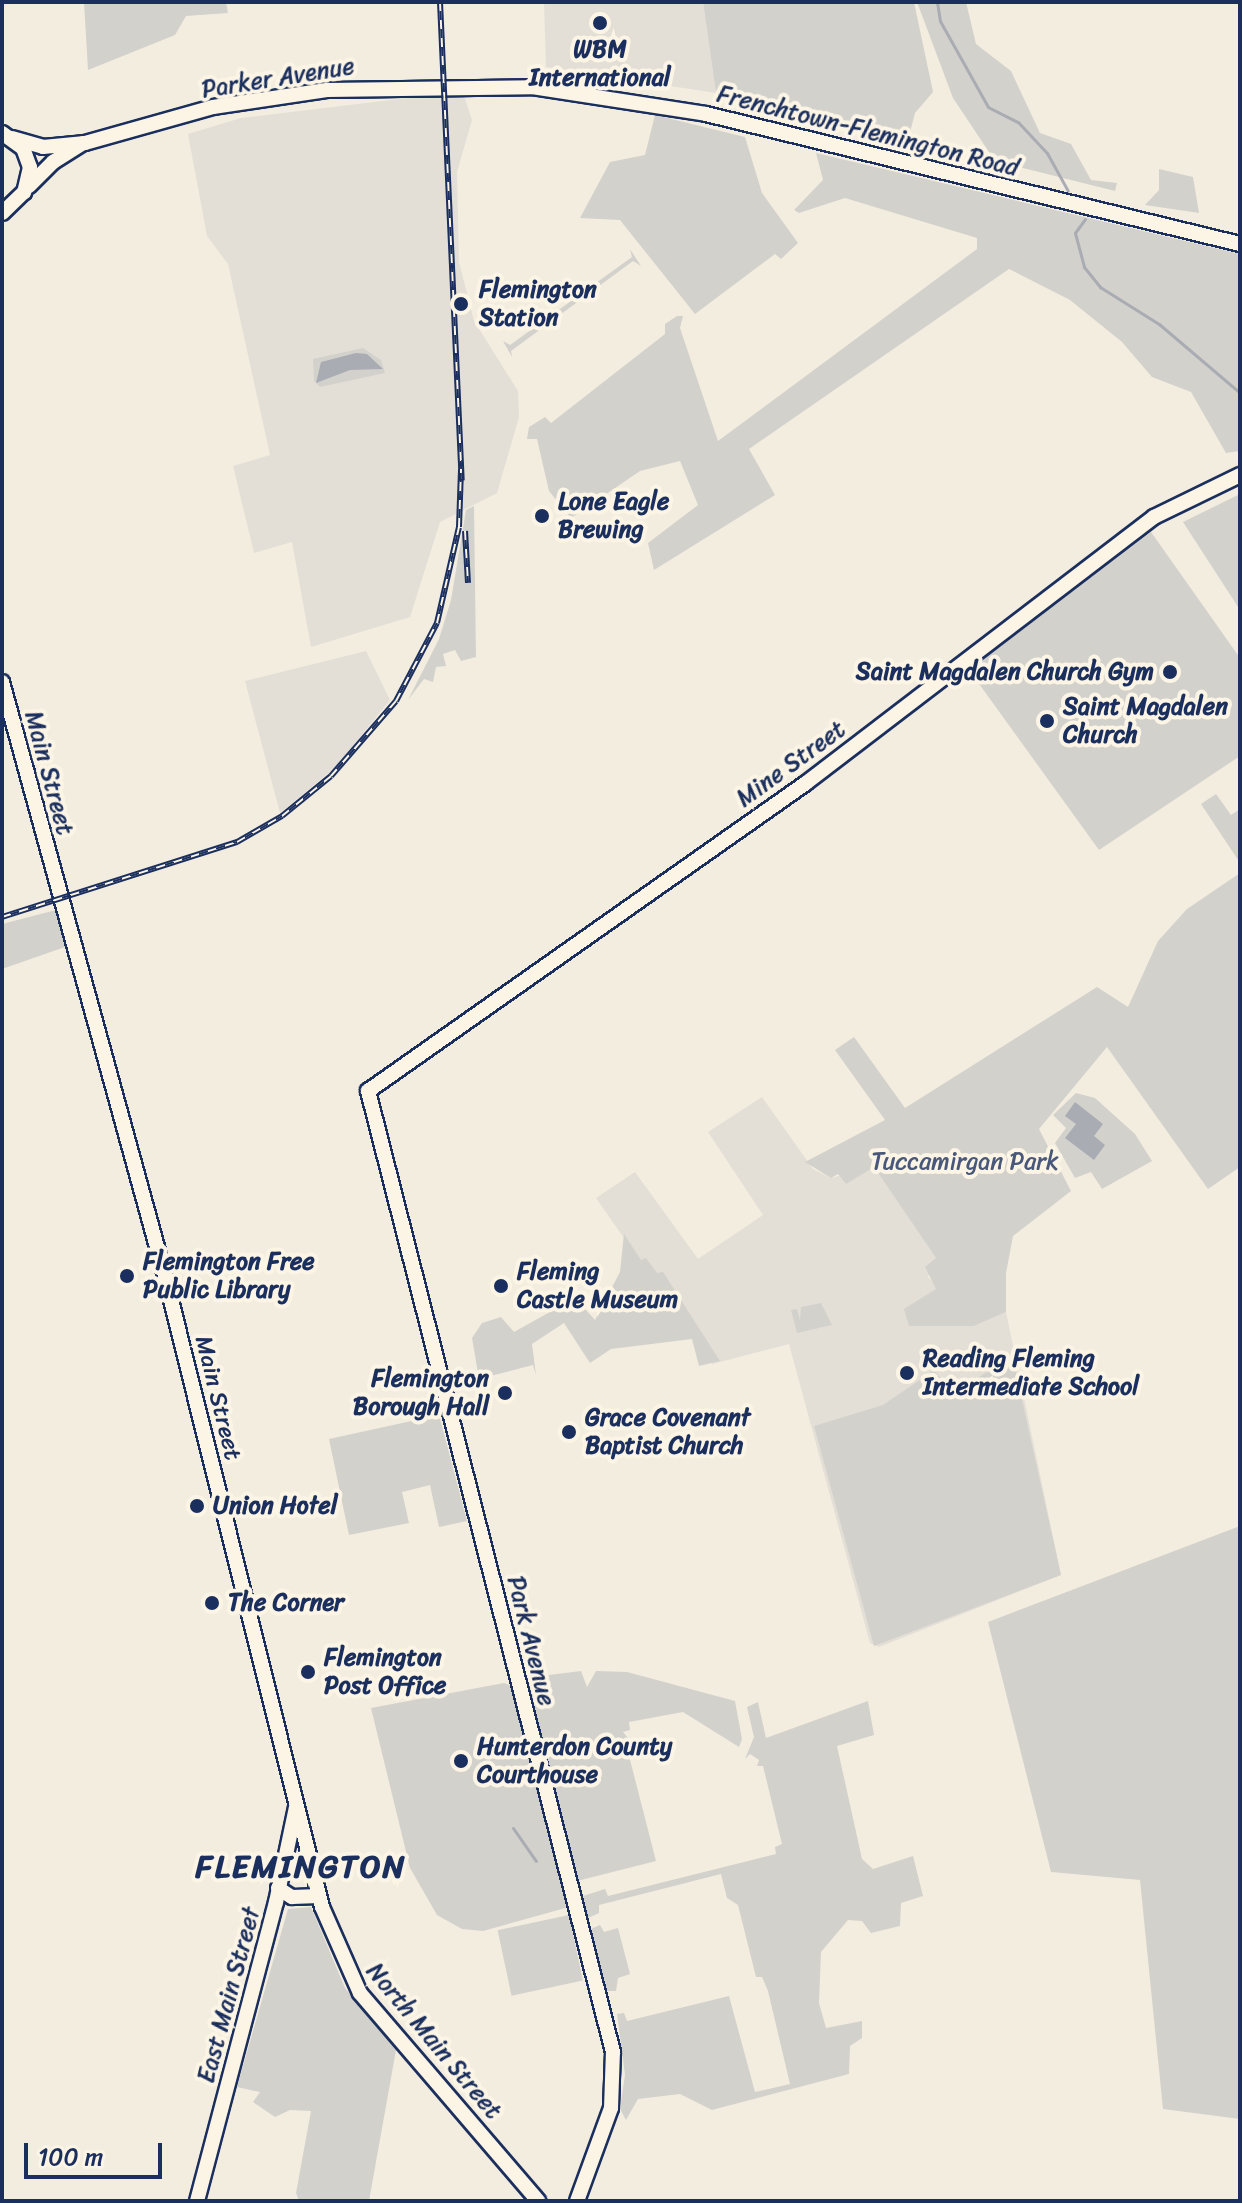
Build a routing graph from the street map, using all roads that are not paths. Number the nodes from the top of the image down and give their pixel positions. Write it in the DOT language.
graph roads {
  1 [pos="481,84"];
  2 [pos="7,135"];
  3 [pos="85,143"];
  4 [pos="24,192"];
  5 [pos="2,213"];
  6 [pos="1240,244"];
  7 [pos="1240,475"];
  8 [pos="2,682"];
  9 [pos="9,737"];
  10 [pos="368,1091"];
  11 [pos="297,1799"];
  12 [pos="278,1888"];
  13 [pos="319,1896"];
  14 [pos="579,2194"];
  15 [pos="197,2201"];
  16 [pos="538,2201"];
  17 [pos="565,2201"];
  1 -- 3 [label="street, Parker Avenue"];
  1 -- 6 [label="street, Frenchtown-Flemington Road"];
  2 -- 3 [label="street, Parker Avenue"];
  2 -- 4 [label="street"];
  3 -- 4 [label="street, Parker Avenue"];
  4 -- 5 [label="street, Parker Avenue"];
  7 -- 10 [label="street, Mine Street"];
  8 -- 9 [label="street, Main Street"];
  9 -- 11 [label="street, Main Street"];
  10 -- 14 [label="street, Park Avenue"];
  11 -- 12 [label="street, East Main Street"];
  11 -- 13 [label="street, Main Street"];
  12 -- 13 [label="street"];
  12 -- 15 [label="street, East Main Street"];
  13 -- 16 [label="street, North Main Street"];
  14 -- 17 [label="street"];
}
